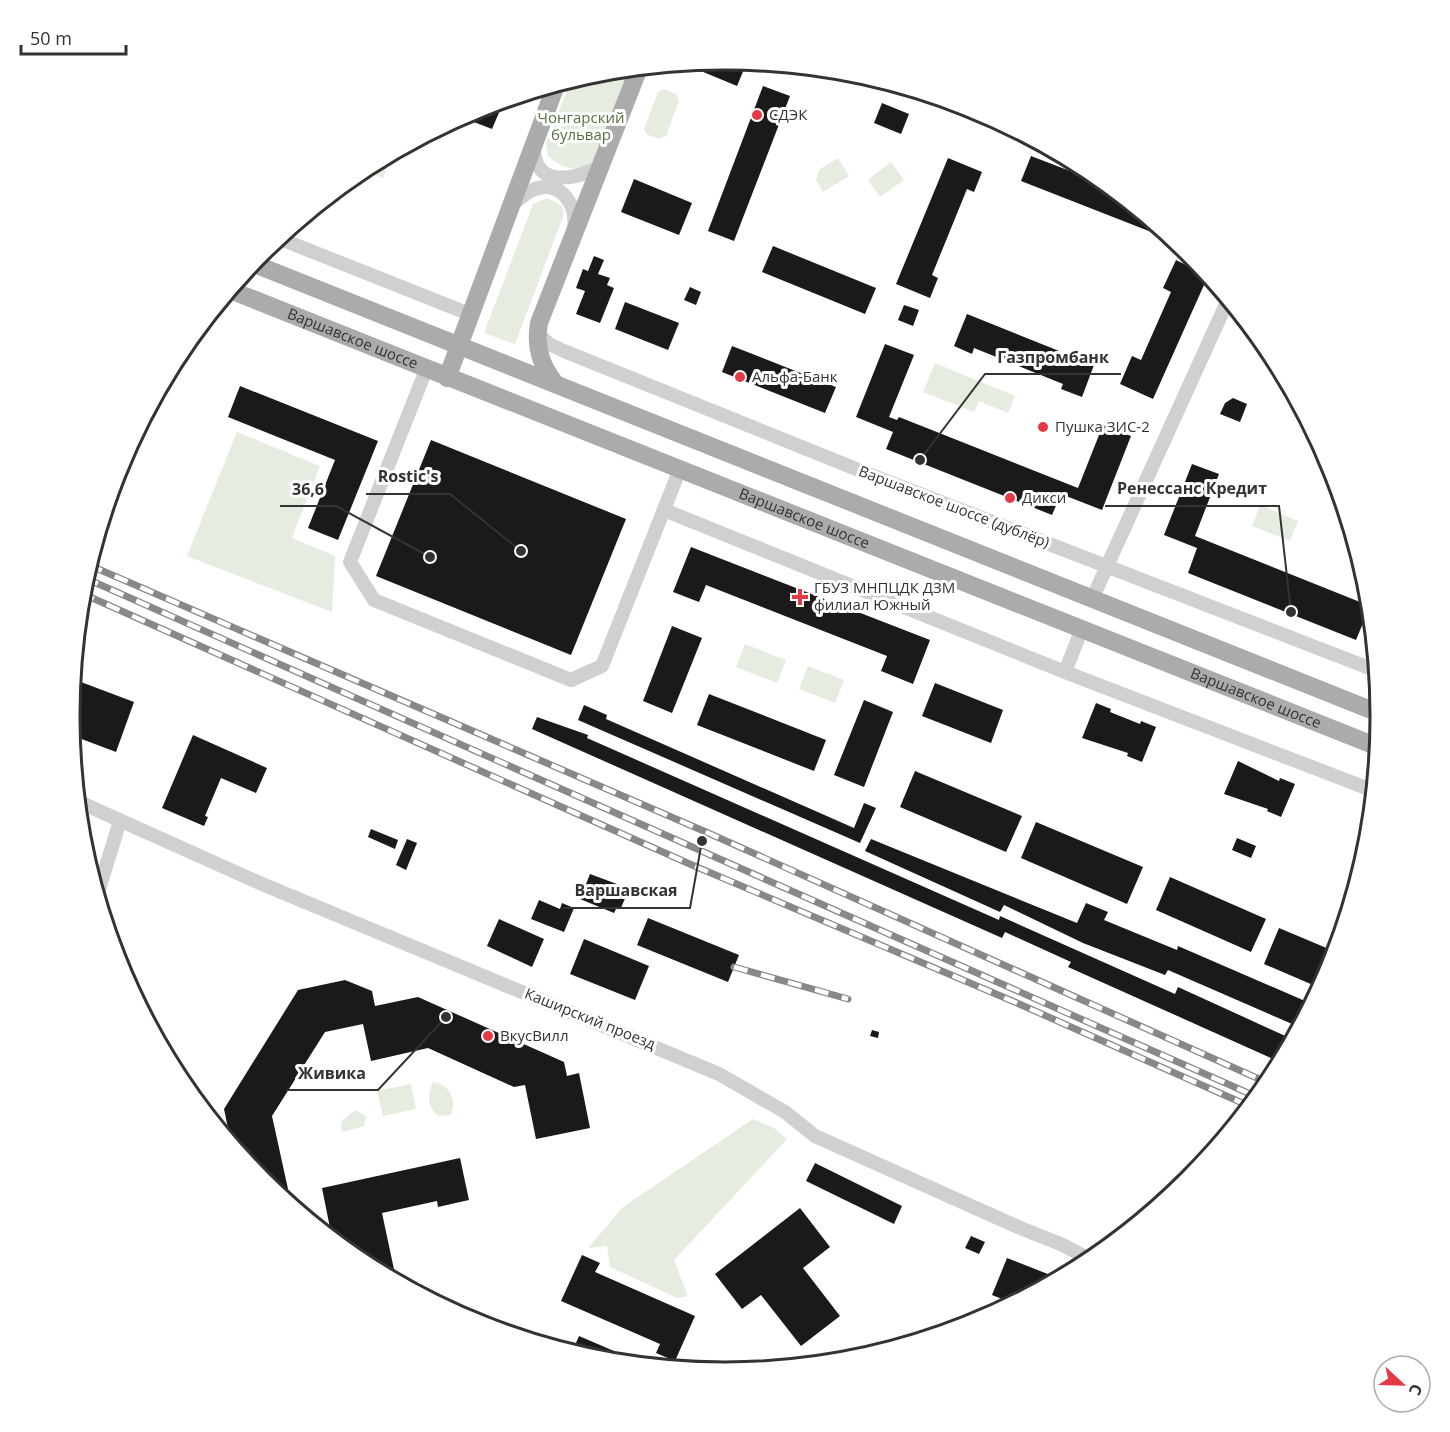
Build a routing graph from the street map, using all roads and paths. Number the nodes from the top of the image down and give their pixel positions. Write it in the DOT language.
graph roads {
  1 [pos="636,77"];
  2 [pos="553,94"];
  3 [pos="534,141"];
  4 [pos="601,166"];
  5 [pos="510,207"];
  6 [pos="574,230"];
  7 [pos="288,242"];
  8 [pos="262,267"];
  9 [pos="237,293"];
  10 [pos="1224,308"];
  11 [pos="472,315"];
  12 [pos="537,333"];
  13 [pos="460,345"];
  14 [pos="426,370"];
  15 [pos="447,378"];
  16 [pos="554,382"];
  17 [pos="680,469"];
  18 [pos="664,510"];
  19 [pos="1106,564"];
  20 [pos="1093,597"];
  21 [pos="1082,631"];
  22 [pos="1368,667"];
  23 [pos="1065,672"];
  24 [pos="1370,709"];
  25 [pos="1369,744"];
  26 [pos="1366,788"];
  27 [pos="86,805"];
  28 [pos="120,821"];
  29 [pos="101,883"];
  30 [pos="1081,1255"];
  1 -- 4 [label="main road"];
  2 -- 3 [label="main road"];
  3 -- 4 [label="street"];
  3 -- 5 [label="main road"];
  4 -- 6 [label="main road"];
  5 -- 6 [label="street"];
  5 -- 11 [label="main road"];
  6 -- 12 [label="main road"];
  7 -- 11 [label="street"];
  8 -- 13 [label="main road"];
  9 -- 14 [label="main road, Варшавское шоссе"];
  10 -- 19 [label="street"];
  11 -- 13 [label="main road"];
  12 -- 16 [label="main road"];
  12 -- 19 [label="street, Варшавское шоссе (дублёр)"];
  13 -- 15 [label="main road"];
  13 -- 16 [label="main road"];
  14 -- 15 [label="main road, Варшавское шоссе"];
  14 -- 18 [label="street"];
  15 -- 17 [label="main road, Варшавское шоссе"];
  16 -- 20 [label="main road"];
  17 -- 18 [label="street"];
  17 -- 21 [label="main road, Варшавское шоссе"];
  18 -- 23 [label="street"];
  19 -- 20 [label="street"];
  19 -- 22 [label="street, Варшавское шоссе (дублёр)"];
  20 -- 24 [label="main road"];
  21 -- 23 [label="street"];
  21 -- 25 [label="main road, Варшавское шоссе"];
  23 -- 26 [label="street"];
  27 -- 28 [label="street, Каширский проезд"];
  28 -- 29 [label="street"];
  28 -- 30 [label="street, Каширский проезд"];
}
